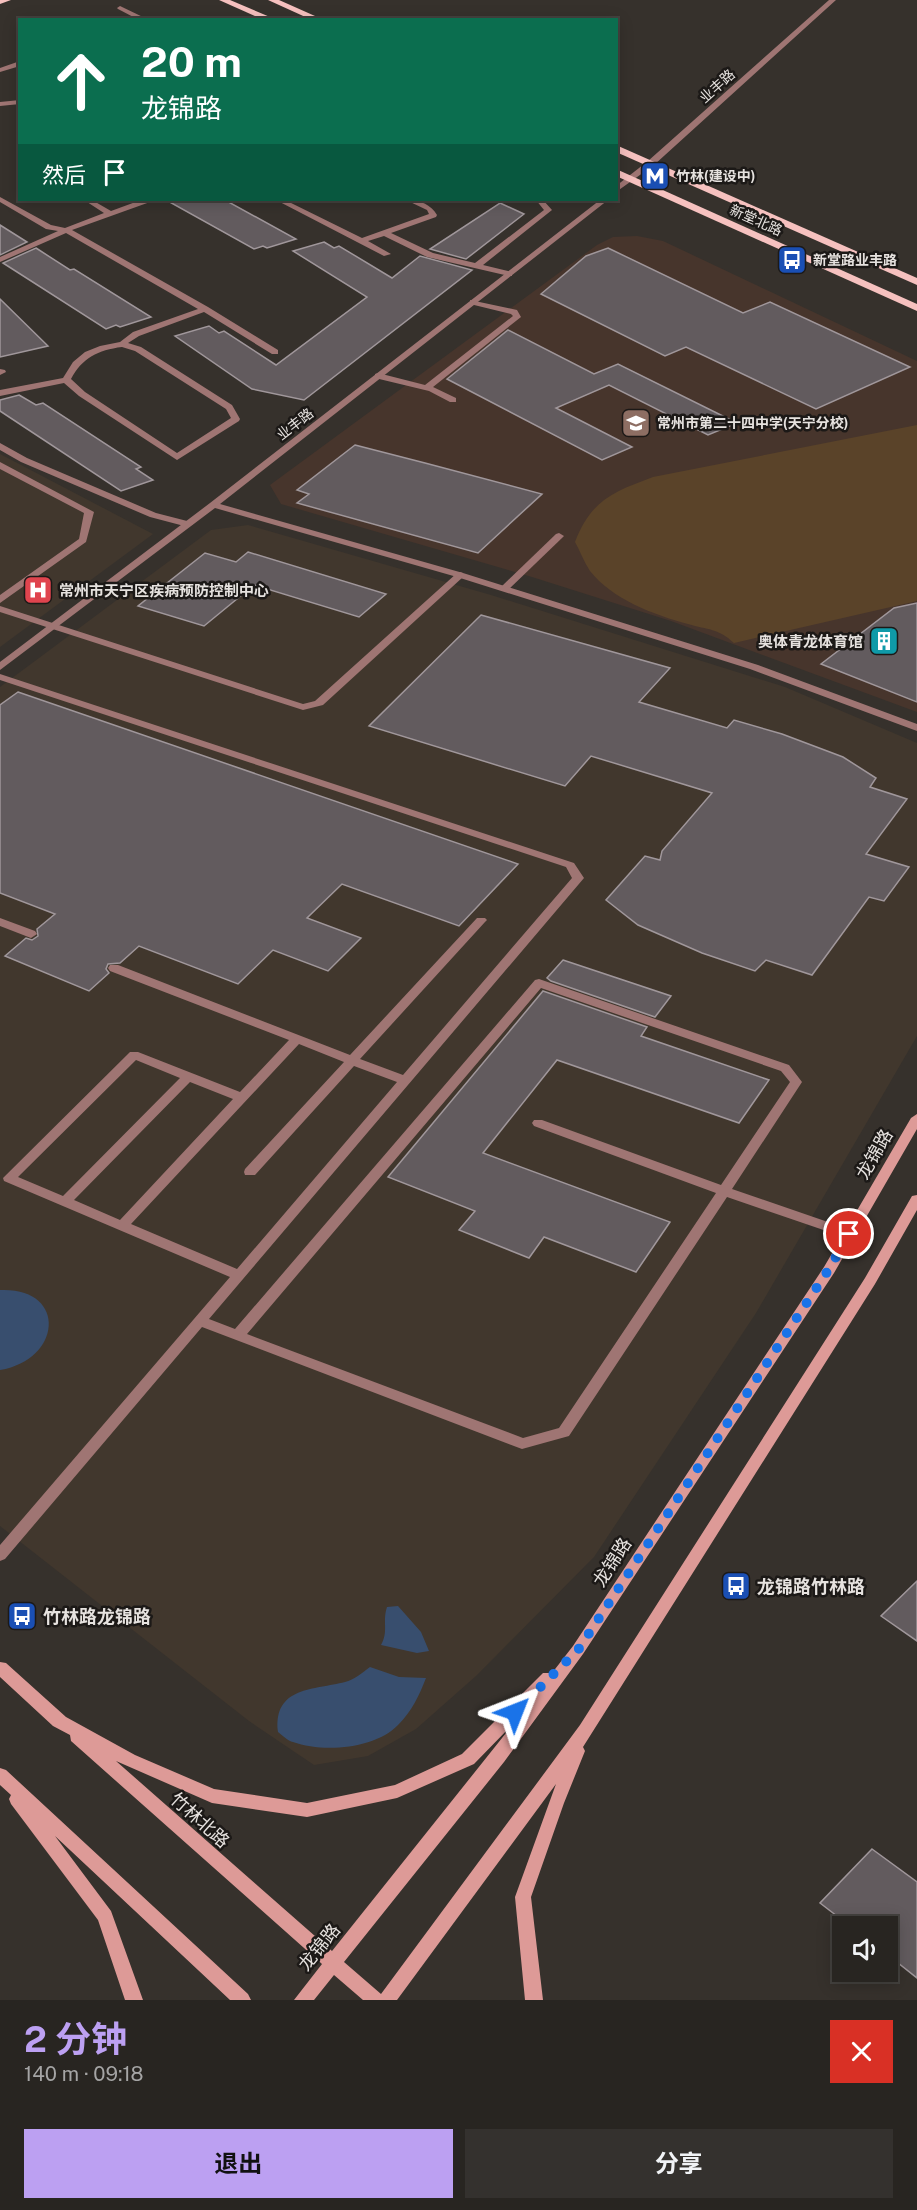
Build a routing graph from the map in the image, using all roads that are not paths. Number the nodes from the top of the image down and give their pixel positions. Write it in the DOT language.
graph roads {
  1 [pos="7,0"];
  2 [pos="223,0"];
  3 [pos="272,0"];
  4 [pos="279,0"];
  5 [pos="833,0"];
  6 [pos="0,2"];
  7 [pos="292,7"];
  8 [pos="120,8"];
  9 [pos="141,18"];
  10 [pos="268,18"];
  11 [pos="316,18"];
  12 [pos="18,64"];
  13 [pos="0,70"];
  14 [pos="18,102"];
  15 [pos="0,104"];
  16 [pos="618,149"];
  17 [pos="651,163"];
  18 [pos="618,173"];
  19 [pos="631,178"];
  20 [pos="618,188"];
  21 [pos="0,199"];
  22 [pos="89,201"];
  23 [pos="144,201"];
  24 [pos="282,201"];
  25 [pos="412,201"];
  26 [pos="540,201"];
  27 [pos="603,201"];
  28 [pos="110,213"];
  29 [pos="66,230"];
  30 [pos="384,233"];
  31 [pos="362,241"];
  32 [pos="387,254"];
  33 [pos="0,260"];
  34 [pos="477,266"];
  35 [pos="509,274"];
  36 [pos="917,282"];
  37 [pos="473,302"];
  38 [pos="917,308"];
  39 [pos="206,309"];
  40 [pos="122,344"];
  41 [pos="275,352"];
  42 [pos="378,376"];
  43 [pos="66,380"];
  44 [pos="426,388"];
  45 [pos="0,393"];
  46 [pos="453,400"];
  47 [pos="0,446"];
  48 [pos="0,465"];
  49 [pos="213,505"];
  50 [pos="188,524"];
  51 [pos="559,536"];
  52 [pos="460,575"];
  53 [pos="504,589"];
  54 [pos="0,600"];
  55 [pos="0,609"];
  56 [pos="52,626"];
  57 [pos="0,667"];
  58 [pos="0,677"];
  59 [pos="917,728"];
  60 [pos="481,920"];
  61 [pos="0,922"];
  62 [pos="32,934"];
  63 [pos="114,968"];
  64 [pos="297,1039"];
  65 [pos="352,1061"];
  66 [pos="188,1077"];
  67 [pos="405,1081"];
  68 [pos="242,1098"];
  69 [pos="917,1118"];
  70 [pos="538,1123"];
  71 [pos="250,1172"];
  72 [pos="724,1191"];
  73 [pos="917,1199"];
  74 [pos="65,1202"];
  75 [pos="122,1226"];
  76 [pos="849,1234"];
  77 [pos="239,1275"];
  78 [pos="200,1321"];
  79 [pos="237,1336"];
  80 [pos="0,1555"];
  81 [pos="578,1650"];
  82 [pos="0,1668"];
  83 [pos="59,1721"];
  84 [pos="586,1730"];
  85 [pos="0,1776"];
  86 [pos="332,1962"];
  87 [pos="134,2000"];
  88 [pos="242,2000"];
  89 [pos="303,2000"];
  90 [pos="375,2000"];
  91 [pos="387,2000"];
  92 [pos="534,2000"];
  1 -- 6 [label="main road"];
  2 -- 10 [label="main road"];
  3 -- 7 [label="main road"];
  4 -- 7 [label="main road"];
  5 -- 17 [label="street, 业丰路"];
  7 -- 11 [label="main road"];
  8 -- 9 [label="street"];
  12 -- 13 [label="street"];
  14 -- 15 [label="street"];
  16 -- 17 [label="main road, 新堂北路"];
  17 -- 19 [label="street, 业丰路"];
  17 -- 36 [label="main road, 新堂北路"];
  18 -- 19 [label="main road, 新堂北路"];
  19 -- 20 [label="street, 业丰路"];
  19 -- 38 [label="main road, 新堂北路"];
  21 -- 29 [label="street"];
  22 -- 28 [label="street"];
  23 -- 28 [label="street"];
  24 -- 31 [label="street"];
  25 -- 30 [label="street"];
  26 -- 34 [label="street"];
  27 -- 35 [label="street, 业丰路"];
  28 -- 29 [label="street"];
  29 -- 33 [label="street"];
  29 -- 39 [label="street"];
  30 -- 31 [label="street"];
  30 -- 34 [label="street"];
  31 -- 32 [label="street"];
  34 -- 35 [label="street"];
  35 -- 37 [label="street, 业丰路"];
  37 -- 42 [label="street, 业丰路"];
  37 -- 44 [label="street"];
  39 -- 40 [label="street"];
  39 -- 41 [label="street"];
  40 -- 43 [label="street"];
  40 -- 43 [label="street"];
  42 -- 44 [label="street"];
  42 -- 49 [label="street, 业丰路"];
  43 -- 45 [label="street"];
  44 -- 46 [label="street"];
  47 -- 50 [label="street"];
  48 -- 54 [label="street"];
  49 -- 50 [label="street, 业丰路"];
  49 -- 52 [label="street"];
  50 -- 56 [label="street, 业丰路"];
  51 -- 53 [label="street"];
  52 -- 53 [label="street"];
  52 -- 56 [label="street"];
  53 -- 59 [label="street"];
  55 -- 56 [label="street"];
  56 -- 57 [label="street, 业丰路"];
  58 -- 67 [label="street"];
  60 -- 65 [label="street"];
  61 -- 62 [label="street"];
  63 -- 64 [label="street"];
  64 -- 65 [label="street"];
  64 -- 68 [label="street"];
  65 -- 67 [label="street"];
  65 -- 71 [label="street"];
  66 -- 68 [label="street"];
  66 -- 74 [label="street"];
  66 -- 74 [label="street"];
  67 -- 77 [label="street"];
  68 -- 75 [label="street"];
  69 -- 76 [label="main road, 龙锦路"];
  70 -- 72 [label="street"];
  72 -- 76 [label="street"];
  72 -- 79 [label="street"];
  72 -- 79 [label="street"];
  73 -- 84 [label="main road"];
  74 -- 75 [label="street"];
  75 -- 77 [label="street"];
  76 -- 81 [label="main road, 龙锦路"];
  77 -- 78 [label="street"];
  78 -- 79 [label="street"];
  78 -- 80 [label="street"];
  81 -- 83 [label="main road"];
  81 -- 86 [label="main road, 龙锦路"];
  82 -- 83 [label="main road, 竹林北路"];
  83 -- 86 [label="main road, 竹林北路"];
  84 -- 91 [label="main road"];
  84 -- 92 [label="main road"];
  85 -- 87 [label="main road"];
  85 -- 88 [label="main road"];
  86 -- 89 [label="main road, 龙锦路"];
  86 -- 90 [label="main road, 竹林北路"];
}
